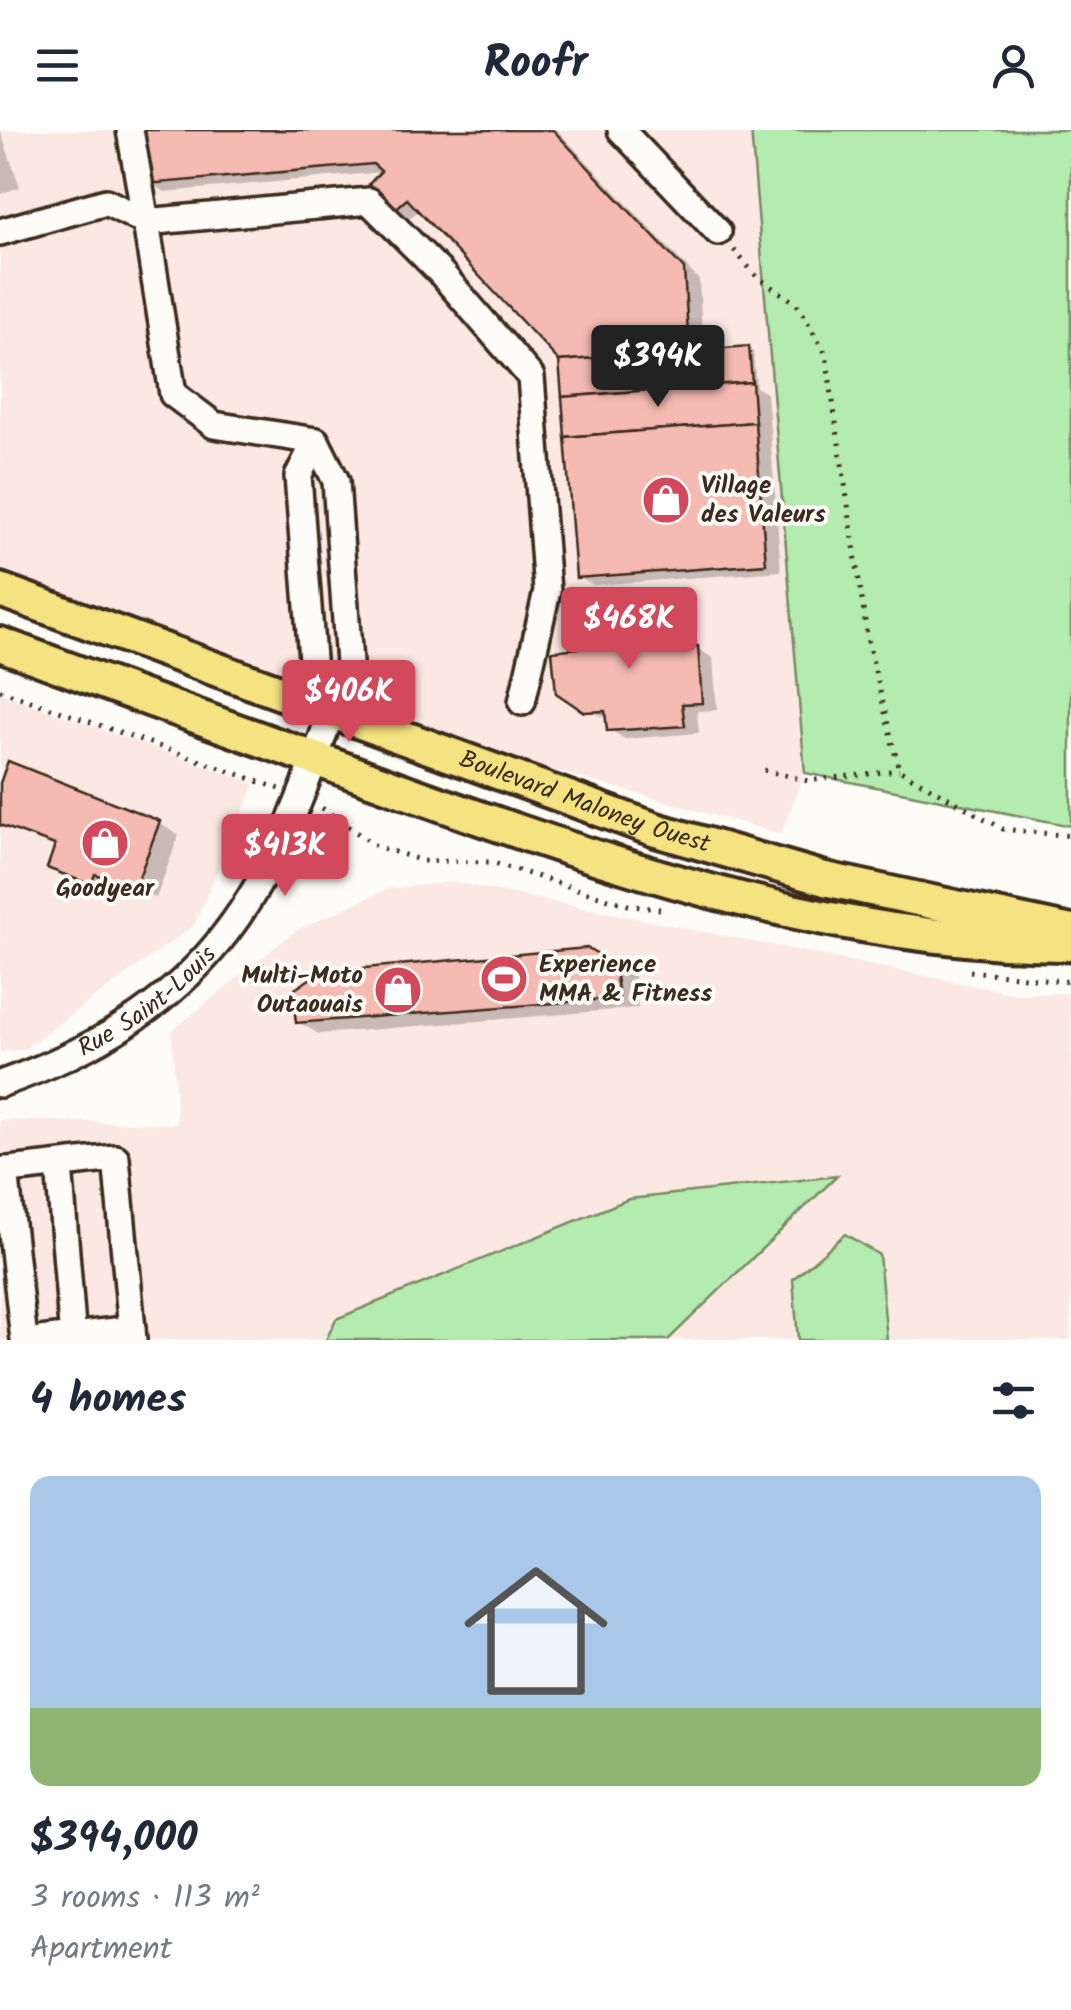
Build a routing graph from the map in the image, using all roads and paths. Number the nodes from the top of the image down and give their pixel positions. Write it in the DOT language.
graph roads {
  1 [pos="130,130"];
  2 [pos="621,130"];
  3 [pos="146,222"];
  4 [pos="0,232"];
  5 [pos="718,232"];
  6 [pos="316,441"];
  7 [pos="0,590"];
  8 [pos="0,644"];
  9 [pos="0,690"];
  10 [pos="522,702"];
  11 [pos="331,712"];
  12 [pos="315,760"];
  13 [pos="764,770"];
  14 [pos="899,770"];
  15 [pos="260,780"];
  16 [pos="1071,836"];
  17 [pos="1071,932"];
  18 [pos="1071,944"];
  19 [pos="0,1084"];
  20 [pos="60,1164"];
  21 [pos="2,1170"];
  22 [pos="133,1334"];
  23 [pos="73,1338"];
  24 [pos="24,1340"];
  25 [pos="40,1340"];
  1 -- 3 [label="street"];
  2 -- 5 [label="street"];
  3 -- 4 [label="street"];
  3 -- 6 [label="street"];
  3 -- 10 [label="street"];
  5 -- 14 [label="path"];
  6 -- 11 [label="street"];
  6 -- 11 [label="street, Rue Saint-Louis"];
  7 -- 11 [label="main road, Boulevard Maloney Ouest"];
  8 -- 12 [label="main road, Boulevard Maloney Ouest"];
  9 -- 15 [label="path"];
  11 -- 12 [label="street, Rue Saint-Louis"];
  11 -- 17 [label="main road, Boulevard Maloney Ouest"];
  12 -- 18 [label="main road, Boulevard Maloney Ouest"];
  12 -- 19 [label="street, Rue Saint-Louis"];
  13 -- 14 [label="path"];
  14 -- 16 [label="path"];
  20 -- 21 [label="street"];
  20 -- 22 [label="street"];
  20 -- 23 [label="street"];
  21 -- 24 [label="street"];
  22 -- 23 [label="street"];
  23 -- 25 [label="street"];
}
